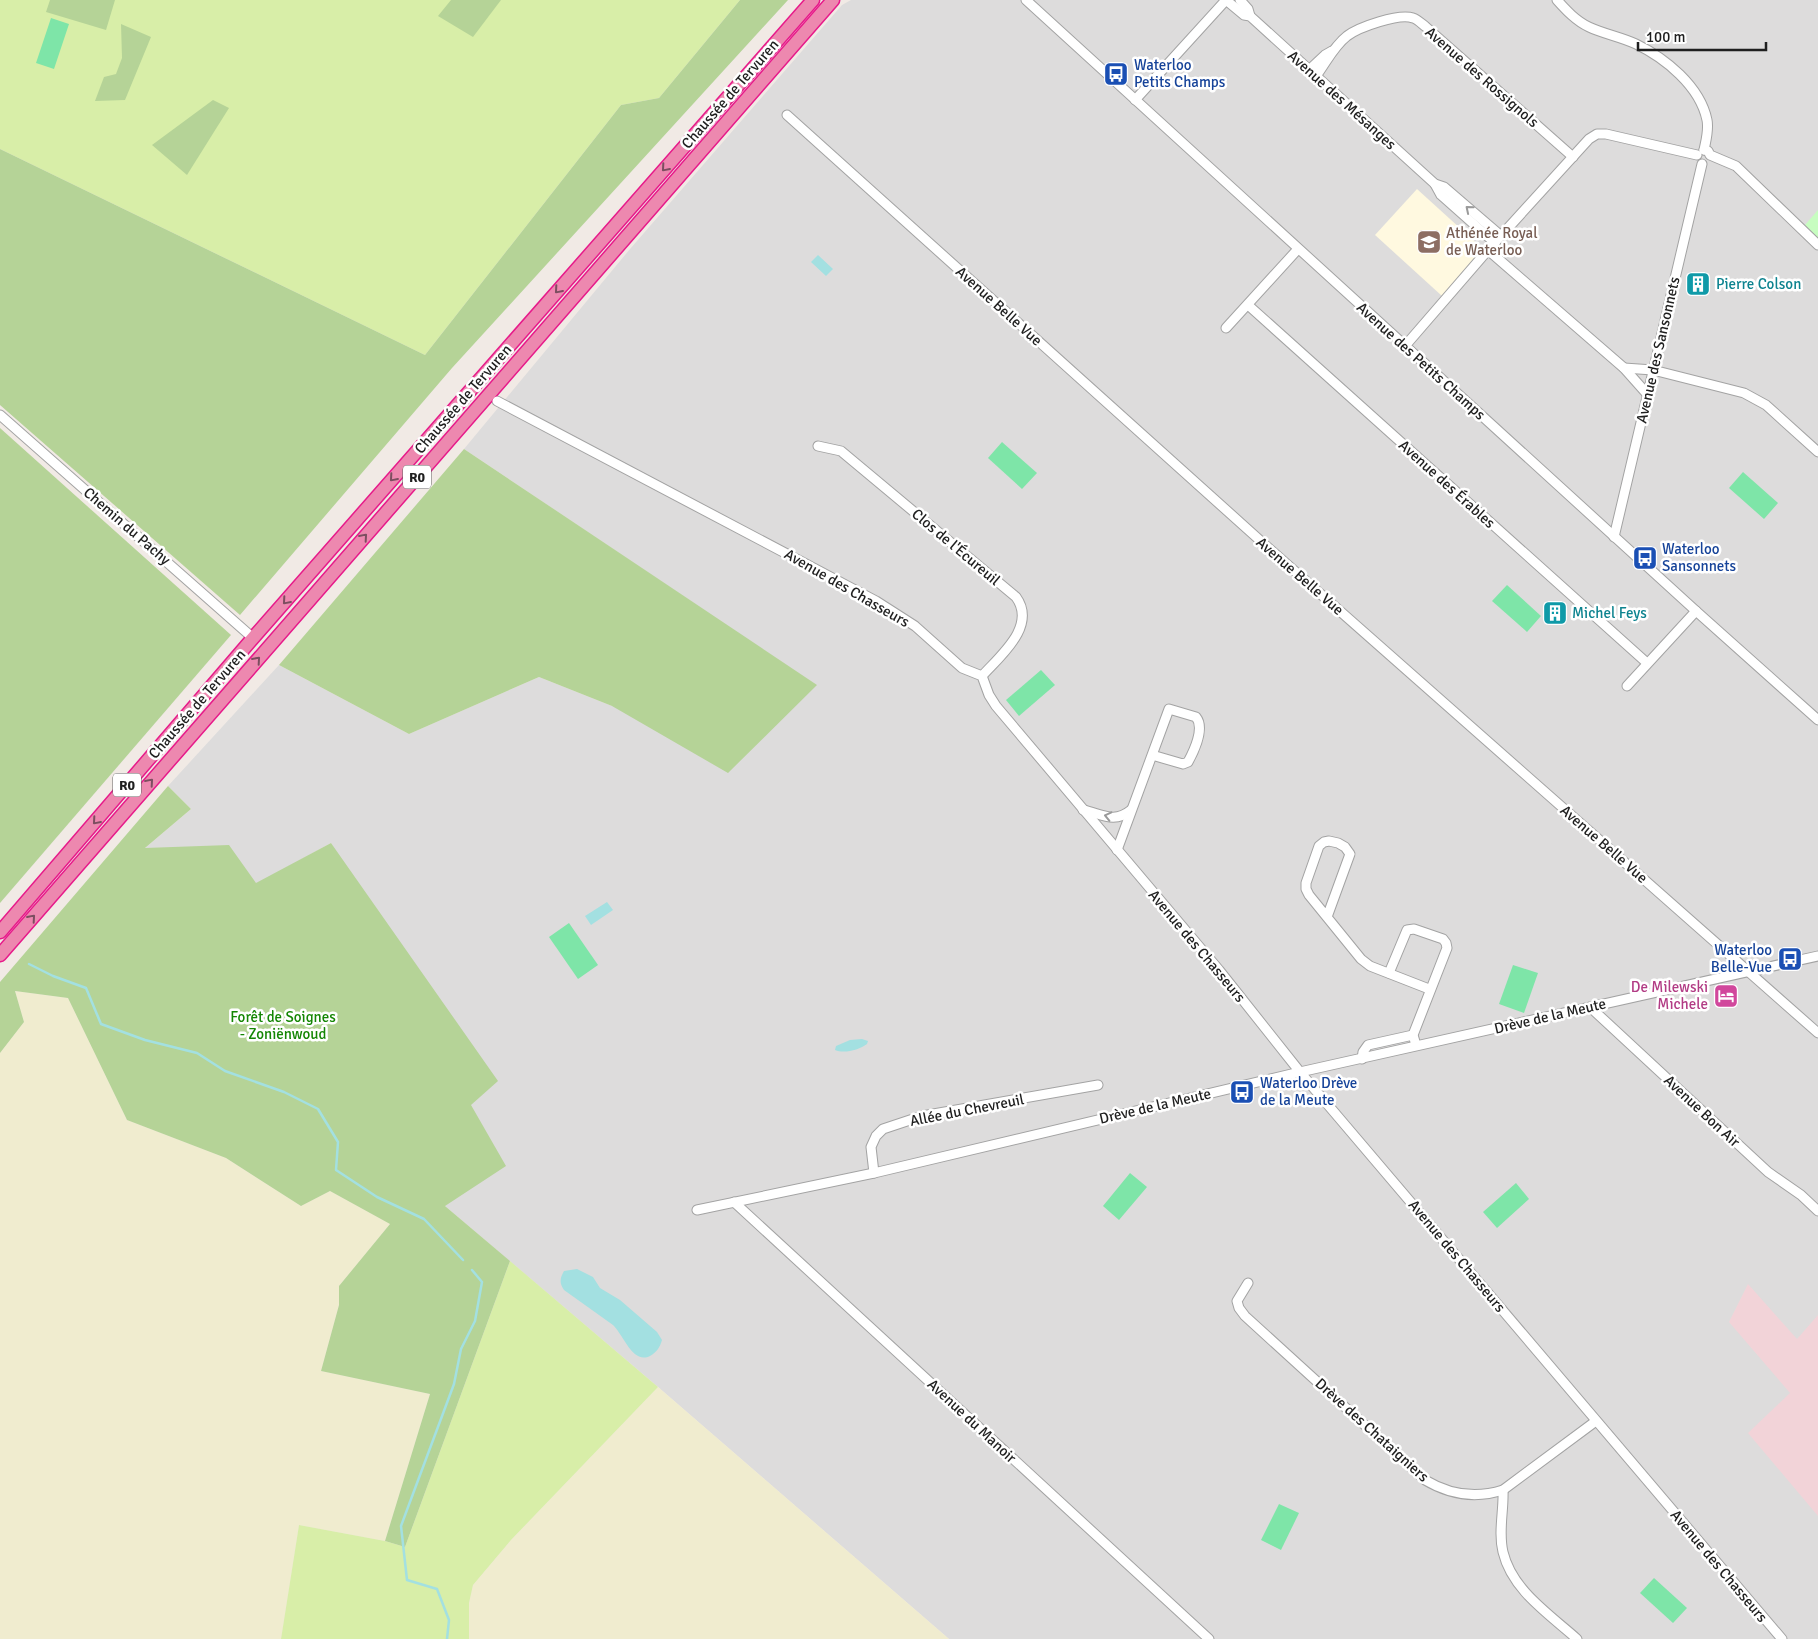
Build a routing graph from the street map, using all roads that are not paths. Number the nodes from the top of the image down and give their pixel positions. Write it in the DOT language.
graph roads {
  1 [pos="813,0"];
  2 [pos="833,0"];
  3 [pos="1026,0"];
  4 [pos="1226,0"];
  5 [pos="1240,0"];
  6 [pos="1557,0"];
  7 [pos="1250,16"];
  8 [pos="1313,73"];
  9 [pos="1135,100"];
  10 [pos="787,115"];
  11 [pos="1703,153"];
  12 [pos="1573,157"];
  13 [pos="1495,243"];
  14 [pos="1818,244"];
  15 [pos="1298,249"];
  16 [pos="1248,305"];
  17 [pos="1226,328"];
  18 [pos="1405,346"];
  19 [pos="1624,368"];
  20 [pos="1654,370"];
  21 [pos="1648,395"];
  22 [pos="497,401"];
  23 [pos="0,415"];
  24 [pos="818,446"];
  25 [pos="1818,452"];
  26 [pos="1614,537"];
  27 [pos="1696,611"];
  28 [pos="253,638"];
  29 [pos="1647,663"];
  30 [pos="982,676"];
  31 [pos="1627,686"];
  32 [pos="1818,720"];
  33 [pos="1152,755"];
  34 [pos="1083,810"];
  35 [pos="1131,810"];
  36 [pos="1117,850"];
  37 [pos="1327,917"];
  38 [pos="0,932"];
  39 [pos="0,955"];
  40 [pos="1818,956"];
  41 [pos="1749,972"];
  42 [pos="1389,973"];
  43 [pos="1429,989"];
  44 [pos="1590,1006"];
  45 [pos="1818,1033"];
  46 [pos="1413,1034"];
  47 [pos="1416,1045"];
  48 [pos="1362,1059"];
  49 [pos="1300,1072"];
  50 [pos="1098,1085"];
  51 [pos="874,1173"];
  52 [pos="734,1202"];
  53 [pos="697,1210"];
  54 [pos="1818,1210"];
  55 [pos="1248,1284"];
  56 [pos="1596,1422"];
  57 [pos="1503,1490"];
  58 [pos="1209,1639"];
  59 [pos="1577,1639"];
  60 [pos="1782,1639"];
  1 -- 28 [label="highway, Chaussée de Tervuren / R0, one-way"];
  39 -- 2 [label="highway, Chaussée de Tervuren / R0, one-way"];
  3 -- 9 [label="street, Avenue des Petits Champs"];
  4 -- 7 [label="street, Avenue des Mésanges"];
  4 -- 9 [label="street"];
  5 -- 7 [label="street, Avenue des Mésanges"];
  6 -- 11 [label="street"];
  7 -- 8 [label="street, Avenue des Mésanges"];
  8 -- 12 [label="street, Avenue des Rossignols"];
  8 -- 13 [label="street, Avenue des Mésanges"];
  9 -- 15 [label="street, Avenue des Petits Champs"];
  10 -- 41 [label="street, Avenue Belle Vue"];
  11 -- 12 [label="street"];
  11 -- 14 [label="street"];
  11 -- 20 [label="street, Avenue des Sansonnets"];
  12 -- 13 [label="street"];
  13 -- 18 [label="street"];
  13 -- 19 [label="street, Avenue des Mésanges"];
  15 -- 16 [label="street"];
  15 -- 18 [label="street, Avenue des Petits Champs"];
  16 -- 17 [label="street"];
  16 -- 29 [label="street, Avenue des Érables"];
  18 -- 26 [label="street, Avenue des Petits Champs"];
  19 -- 20 [label="street"];
  19 -- 21 [label="street, Avenue des Mésanges"];
  20 -- 21 [label="street, Avenue des Sansonnets"];
  20 -- 25 [label="street"];
  21 -- 26 [label="street, Avenue des Sansonnets"];
  22 -- 30 [label="street, Avenue des Chasseurs"];
  23 -- 28 [label="street, Chemin du Pachy"];
  24 -- 30 [label="street, Clos de l'Écureuil"];
  26 -- 27 [label="street, Avenue des Petits Champs"];
  27 -- 29 [label="street"];
  27 -- 32 [label="street, Avenue des Petits Champs"];
  28 -- 38 [label="highway, Chaussée de Tervuren / R0, one-way"];
  29 -- 31 [label="street"];
  30 -- 34 [label="street, Avenue des Chasseurs"];
  33 -- 33 [label="street"];
  33 -- 35 [label="street"];
  35 -- 34 [label="street, one-way"];
  34 -- 36 [label="street, Avenue des Chasseurs"];
  35 -- 36 [label="street"];
  36 -- 49 [label="street, Avenue des Chasseurs"];
  37 -- 37 [label="street"];
  37 -- 42 [label="street"];
  40 -- 41 [label="street, Drève de la Meute"];
  41 -- 44 [label="street, Drève de la Meute"];
  41 -- 45 [label="street, Avenue Belle Vue"];
  42 -- 43 [label="street"];
  42 -- 43 [label="street"];
  43 -- 46 [label="street"];
  44 -- 47 [label="street, Drève de la Meute"];
  44 -- 54 [label="street, Avenue Bon Air"];
  46 -- 47 [label="street"];
  46 -- 48 [label="street"];
  47 -- 48 [label="street, Drève de la Meute"];
  48 -- 49 [label="street, Drève de la Meute"];
  49 -- 51 [label="street, Drève de la Meute"];
  49 -- 56 [label="street, Avenue des Chasseurs"];
  50 -- 51 [label="street, Allée du Chevreuil"];
  51 -- 52 [label="street, Drève de la Meute"];
  52 -- 53 [label="street, Drève de la Meute"];
  52 -- 58 [label="street, Avenue du Manoir"];
  55 -- 57 [label="street, Drève des Chataigniers"];
  56 -- 57 [label="street, Drève des Chataigniers"];
  56 -- 60 [label="street, Avenue des Chasseurs"];
  57 -- 59 [label="street"];
}
